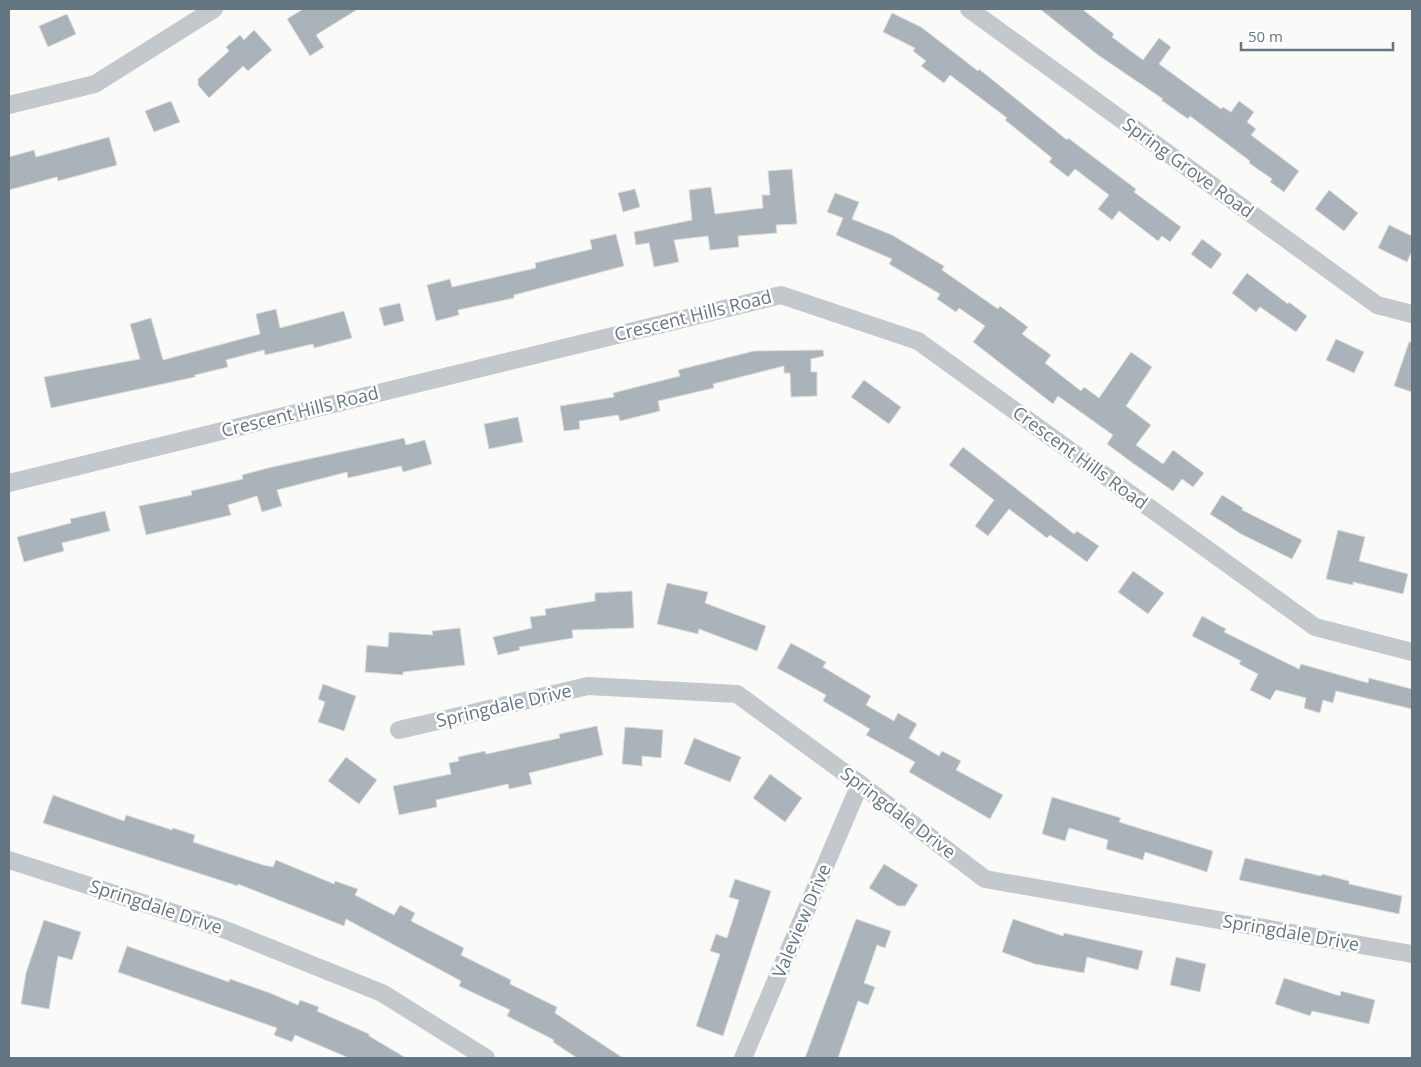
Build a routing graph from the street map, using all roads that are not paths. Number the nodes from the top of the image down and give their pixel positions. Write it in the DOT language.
graph roads {
  1 [pos="214,9"];
  2 [pos="970,9"];
  3 [pos="9,105"];
  4 [pos="1412,314"];
  5 [pos="9,483"];
  6 [pos="1412,652"];
  7 [pos="399,730"];
  8 [pos="860,784"];
  9 [pos="9,860"];
  10 [pos="1412,954"];
  11 [pos="486,1058"];
  12 [pos="743,1058"];
  1 -- 3 [label="street"];
  2 -- 4 [label="street, Spring Grove Road"];
  5 -- 6 [label="street, Crescent Hills Road"];
  7 -- 8 [label="street, Springdale Drive"];
  8 -- 10 [label="street, Springdale Drive"];
  8 -- 12 [label="street, Valeview Drive"];
  9 -- 11 [label="street, Springdale Drive"];
}
